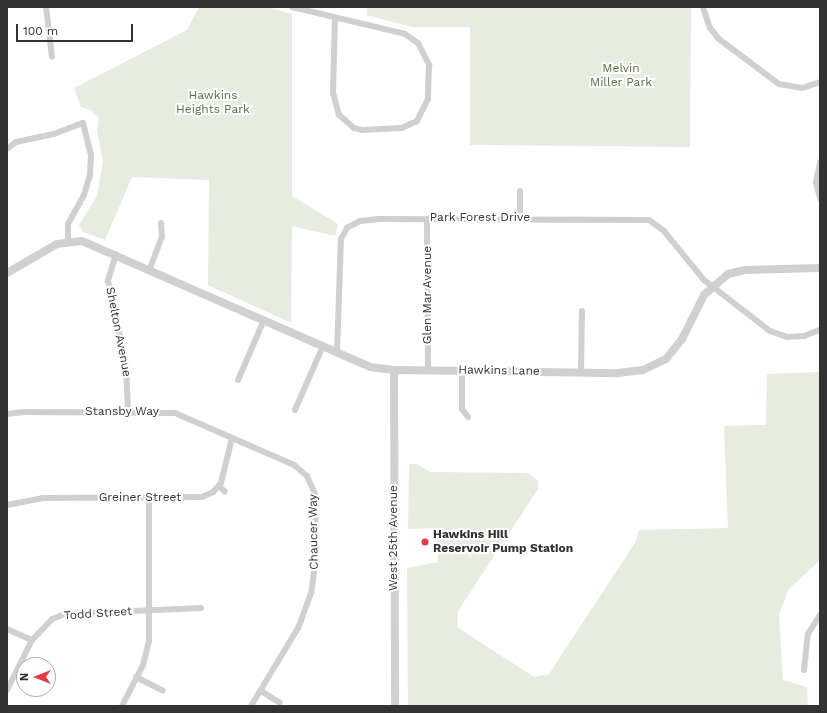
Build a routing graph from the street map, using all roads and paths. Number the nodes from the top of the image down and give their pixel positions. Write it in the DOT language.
graph roads {
  1 [pos="46,7"];
  2 [pos="292,7"];
  3 [pos="703,7"];
  4 [pos="335,18"];
  5 [pos="52,58"];
  6 [pos="820,82"];
  7 [pos="7,149"];
  8 [pos="820,162"];
  9 [pos="520,191"];
  10 [pos="820,198"];
  11 [pos="520,218"];
  12 [pos="427,219"];
  13 [pos="161,223"];
  14 [pos="68,241"];
  15 [pos="116,254"];
  16 [pos="150,268"];
  17 [pos="820,268"];
  18 [pos="7,273"];
  19 [pos="712,286"];
  20 [pos="582,311"];
  21 [pos="264,320"];
  22 [pos="820,330"];
  23 [pos="323,346"];
  24 [pos="336,352"];
  25 [pos="394,370"];
  26 [pos="428,370"];
  27 [pos="462,371"];
  28 [pos="581,372"];
  29 [pos="238,380"];
  30 [pos="295,410"];
  31 [pos="128,412"];
  32 [pos="7,414"];
  33 [pos="468,417"];
  34 [pos="232,438"];
  35 [pos="219,486"];
  36 [pos="225,492"];
  37 [pos="149,498"];
  38 [pos="7,506"];
  39 [pos="201,608"];
  40 [pos="150,610"];
  41 [pos="820,615"];
  42 [pos="7,629"];
  43 [pos="32,640"];
  44 [pos="804,670"];
  45 [pos="136,677"];
  46 [pos="7,690"];
  47 [pos="261,690"];
  48 [pos="163,691"];
  49 [pos="280,703"];
  50 [pos="122,706"];
  51 [pos="251,706"];
  52 [pos="395,706"];
  1 -- 5 [label="street"];
  2 -- 4 [label="street"];
  3 -- 6 [label="street"];
  4 -- 4 [label="street"];
  7 -- 14 [label="street"];
  8 -- 10 [label="street"];
  9 -- 11 [label="street"];
  11 -- 12 [label="street, Park Forest Drive"];
  11 -- 19 [label="street, Park Forest Drive"];
  12 -- 24 [label="street, Park Forest Drive"];
  12 -- 26 [label="street, Glen Mar Avenue"];
  13 -- 16 [label="street"];
  14 -- 15 [label="street, Hawkins Lane"];
  14 -- 18 [label="street, Hawkins Lane"];
  15 -- 16 [label="street, Hawkins Lane"];
  15 -- 31 [label="street, Shelton Avenue"];
  16 -- 21 [label="street, Hawkins Lane"];
  17 -- 19 [label="street, Hawkins Lane"];
  19 -- 22 [label="street, Park Forest Drive"];
  19 -- 28 [label="street, Hawkins Lane"];
  20 -- 28 [label="street"];
  21 -- 23 [label="street, Hawkins Lane"];
  21 -- 29 [label="street"];
  23 -- 24 [label="street, Hawkins Lane"];
  23 -- 30 [label="street"];
  24 -- 25 [label="street, Hawkins Lane"];
  25 -- 26 [label="street, Hawkins Lane"];
  25 -- 52 [label="street, West 25th Avenue"];
  26 -- 27 [label="street, Hawkins Lane"];
  27 -- 28 [label="street, Hawkins Lane"];
  27 -- 33 [label="street"];
  31 -- 32 [label="street, Stansby Way"];
  31 -- 34 [label="street, Stansby Way"];
  34 -- 35 [label="street"];
  34 -- 47 [label="street, Chaucer Way"];
  35 -- 36 [label="street"];
  35 -- 37 [label="street, Greiner Street"];
  37 -- 38 [label="street, Greiner Street"];
  37 -- 40 [label="street"];
  39 -- 40 [label="street, Todd Street"];
  40 -- 43 [label="street, Todd Street"];
  40 -- 45 [label="street"];
  41 -- 44 [label="street"];
  42 -- 43 [label="street"];
  43 -- 46 [label="street, Todd Street"];
  45 -- 48 [label="street"];
  45 -- 50 [label="street"];
  47 -- 49 [label="street"];
  47 -- 51 [label="street, Chaucer Way"];
}
